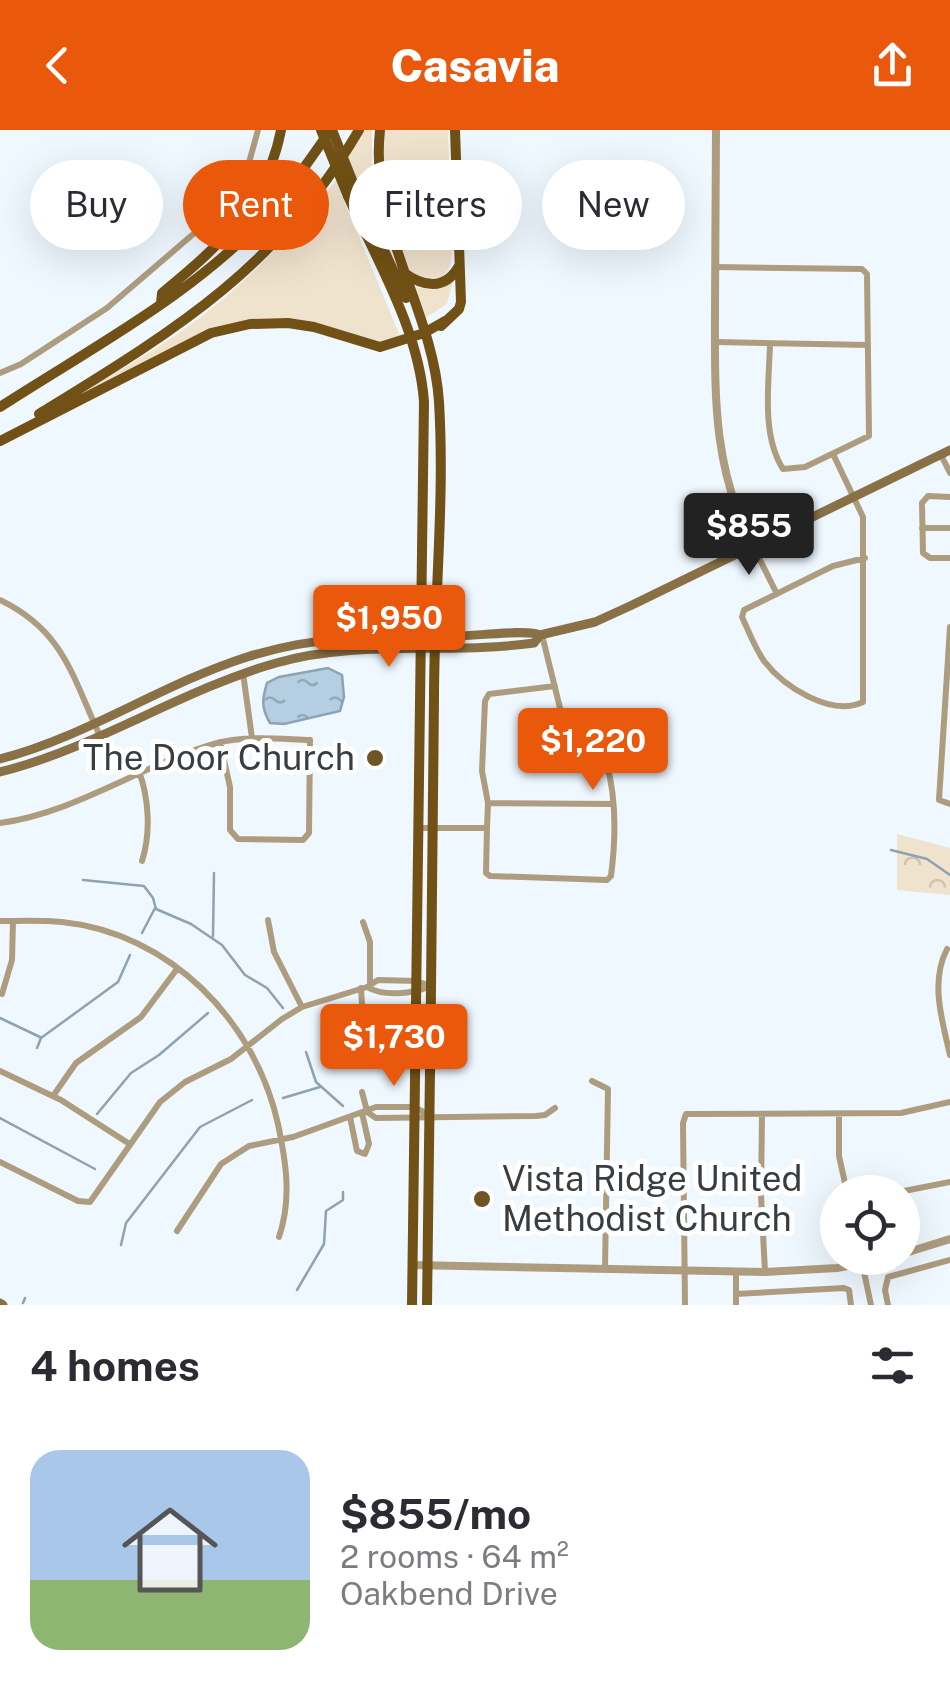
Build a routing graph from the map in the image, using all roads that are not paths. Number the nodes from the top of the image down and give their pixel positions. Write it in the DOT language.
graph roads {
  1 [pos="258,130"];
  2 [pos="281,130"];
  3 [pos="320,130"];
  4 [pos="331,130"];
  5 [pos="359,130"];
  6 [pos="380,130"];
  7 [pos="456,130"];
  8 [pos="716,130"];
  9 [pos="349,184"];
  10 [pos="349,187"];
  11 [pos="375,250"];
  12 [pos="381,250"];
  13 [pos="461,260"];
  14 [pos="716,267"];
  15 [pos="403,272"];
  16 [pos="162,302"];
  17 [pos="415,311"];
  18 [pos="445,321"];
  19 [pos="424,333"];
  20 [pos="410,337"];
  21 [pos="716,342"];
  22 [pos="770,344"];
  23 [pos="392,345"];
  24 [pos="868,345"];
  25 [pos="429,346"];
  26 [pos="418,360"];
  27 [pos="0,373"];
  28 [pos="0,407"];
  29 [pos="0,439"];
  30 [pos="946,453"];
  31 [pos="834,456"];
  32 [pos="950,473"];
  33 [pos="950,497"];
  34 [pos="855,498"];
  35 [pos="421,508"];
  36 [pos="440,510"];
  37 [pos="922,528"];
  38 [pos="950,528"];
  39 [pos="753,546"];
  40 [pos="865,558"];
  41 [pos="950,558"];
  42 [pos="777,594"];
  43 [pos="0,600"];
  44 [pos="949,627"];
  45 [pos="438,635"];
  46 [pos="541,635"];
  47 [pos="421,636"];
  48 [pos="436,649"];
  49 [pos="422,650"];
  50 [pos="244,658"];
  51 [pos="243,673"];
  52 [pos="555,686"];
  53 [pos="94,722"];
  54 [pos="100,736"];
  55 [pos="252,738"];
  56 [pos="220,742"];
  57 [pos="0,759"];
  58 [pos="139,771"];
  59 [pos="0,772"];
  60 [pos="488,803"];
  61 [pos="613,804"];
  62 [pos="950,804"];
  63 [pos="0,823"];
  64 [pos="426,828"];
  65 [pos="487,828"];
  66 [pos="142,861"];
  67 [pos="268,920"];
  68 [pos="0,921"];
  69 [pos="13,921"];
  70 [pos="363,922"];
  71 [pos="947,949"];
  72 [pos="178,969"];
  73 [pos="366,986"];
  74 [pos="431,986"];
  75 [pos="415,987"];
  76 [pos="2,994"];
  77 [pos="362,1004"];
  78 [pos="302,1007"];
  79 [pos="248,1046"];
  80 [pos="950,1055"];
  81 [pos="0,1071"];
  82 [pos="592,1081"];
  83 [pos="362,1092"];
  84 [pos="53,1096"];
  85 [pos="950,1102"];
  86 [pos="555,1108"];
  87 [pos="365,1113"];
  88 [pos="414,1113"];
  89 [pos="762,1114"];
  90 [pos="429,1115"];
  91 [pos="839,1115"];
  92 [pos="350,1117"];
  93 [pos="281,1139"];
  94 [pos="128,1143"];
  95 [pos="0,1162"];
  96 [pos="844,1175"];
  97 [pos="950,1182"];
  98 [pos="920,1188"];
  99 [pos="177,1230"];
  100 [pos="279,1237"];
  101 [pos="950,1239"];
  102 [pos="920,1248"];
  103 [pos="950,1260"];
  104 [pos="412,1265"];
  105 [pos="605,1268"];
  106 [pos="820,1269"];
  107 [pos="427,1271"];
  108 [pos="684,1271"];
  109 [pos="736,1272"];
  110 [pos="765,1272"];
  111 [pos="865,1275"];
  112 [pos="736,1294"];
  113 [pos="412,1305"];
  114 [pos="427,1305"];
  115 [pos="685,1305"];
  116 [pos="736,1305"];
  117 [pos="851,1305"];
  118 [pos="871,1305"];
  119 [pos="888,1305"];
  1 -- 27 [label="street"];
  2 -- 16 [label="main road"];
  3 -- 10 [label="main road, bridge"];
  4 -- 9 [label="main road, bridge"];
  4 -- 16 [label="main road"];
  5 -- 29 [label="main road"];
  6 -- 15 [label="main road"];
  7 -- 13 [label="main road"];
  8 -- 14 [label="street"];
  11 -- 20 [label="main road"];
  12 -- 17 [label="main road"];
  13 -- 15 [label="main road"];
  13 -- 18 [label="main road"];
  14 -- 21 [label="street"];
  14 -- 24 [label="street"];
  15 -- 17 [label="main road"];
  16 -- 28 [label="main road"];
  17 -- 19 [label="main road"];
  18 -- 19 [label="main road"];
  18 -- 25 [label="main road"];
  19 -- 20 [label="main road"];
  19 -- 25 [label="main road"];
  20 -- 23 [label="main road"];
  20 -- 26 [label="main road"];
  21 -- 22 [label="street"];
  21 -- 39 [label="street"];
  22 -- 24 [label="street"];
  22 -- 31 [label="street"];
  23 -- 26 [label="main road"];
  23 -- 29 [label="main road"];
  24 -- 31 [label="street"];
  25 -- 36 [label="main road"];
  26 -- 35 [label="main road"];
  30 -- 32 [label="street"];
  30 -- 34 [label="main road"];
  31 -- 34 [label="street"];
  33 -- 37 [label="street"];
  34 -- 39 [label="main road"];
  34 -- 40 [label="street"];
  35 -- 36 [label="main road"];
  35 -- 47 [label="main road"];
  36 -- 45 [label="main road"];
  37 -- 38 [label="street"];
  37 -- 41 [label="street"];
  39 -- 42 [label="street"];
  39 -- 46 [label="main road"];
  40 -- 42 [label="street"];
  40 -- 42 [label="street"];
  43 -- 53 [label="street"];
  44 -- 62 [label="street"];
  45 -- 46 [label="main road"];
  45 -- 47 [label="main road"];
  45 -- 48 [label="main road"];
  46 -- 48 [label="main road"];
  46 -- 52 [label="street"];
  47 -- 49 [label="main road"];
  47 -- 50 [label="main road"];
  48 -- 49 [label="main road"];
  48 -- 64 [label="main road"];
  49 -- 51 [label="main road"];
  49 -- 64 [label="main road"];
  50 -- 51 [label="main road"];
  50 -- 53 [label="main road"];
  51 -- 54 [label="main road"];
  51 -- 55 [label="street"];
  52 -- 60 [label="street"];
  52 -- 61 [label="street"];
  53 -- 54 [label="street"];
  53 -- 57 [label="main road"];
  54 -- 59 [label="main road"];
  55 -- 56 [label="street"];
  55 -- 56 [label="street"];
  56 -- 58 [label="street"];
  58 -- 63 [label="street"];
  58 -- 66 [label="street"];
  60 -- 61 [label="street"];
  60 -- 65 [label="street"];
  61 -- 65 [label="street"];
  64 -- 65 [label="street"];
  64 -- 74 [label="main road"];
  64 -- 75 [label="main road"];
  67 -- 78 [label="street"];
  68 -- 69 [label="street"];
  69 -- 72 [label="street"];
  69 -- 76 [label="street"];
  70 -- 73 [label="street"];
  71 -- 80 [label="street"];
  72 -- 79 [label="street"];
  72 -- 84 [label="street"];
  73 -- 75 [label="street"];
  73 -- 77 [label="street"];
  73 -- 78 [label="street"];
  74 -- 75 [label="street"];
  74 -- 90 [label="main road"];
  75 -- 88 [label="main road"];
  78 -- 79 [label="street"];
  79 -- 93 [label="street"];
  79 -- 94 [label="street"];
  81 -- 84 [label="street"];
  82 -- 105 [label="street"];
  83 -- 87 [label="street"];
  84 -- 94 [label="street"];
  85 -- 91 [label="street"];
  86 -- 90 [label="street"];
  87 -- 88 [label="street"];
  87 -- 92 [label="street"];
  87 -- 92 [label="street"];
  88 -- 90 [label="street"];
  88 -- 104 [label="main road"];
  89 -- 91 [label="street"];
  89 -- 108 [label="street"];
  89 -- 110 [label="street"];
  90 -- 107 [label="main road"];
  91 -- 96 [label="street"];
  92 -- 93 [label="street"];
  93 -- 99 [label="street"];
  93 -- 100 [label="street"];
  94 -- 95 [label="street"];
  97 -- 98 [label="street"];
  101 -- 102 [label="street"];
  103 -- 119 [label="street"];
  104 -- 107 [label="street"];
  104 -- 113 [label="main road"];
  105 -- 107 [label="street"];
  105 -- 108 [label="street"];
  106 -- 110 [label="street"];
  107 -- 114 [label="main road"];
  108 -- 109 [label="street"];
  108 -- 115 [label="street"];
  109 -- 110 [label="street"];
  109 -- 112 [label="street"];
  111 -- 118 [label="street"];
  112 -- 116 [label="street"];
  112 -- 117 [label="street"];
}
